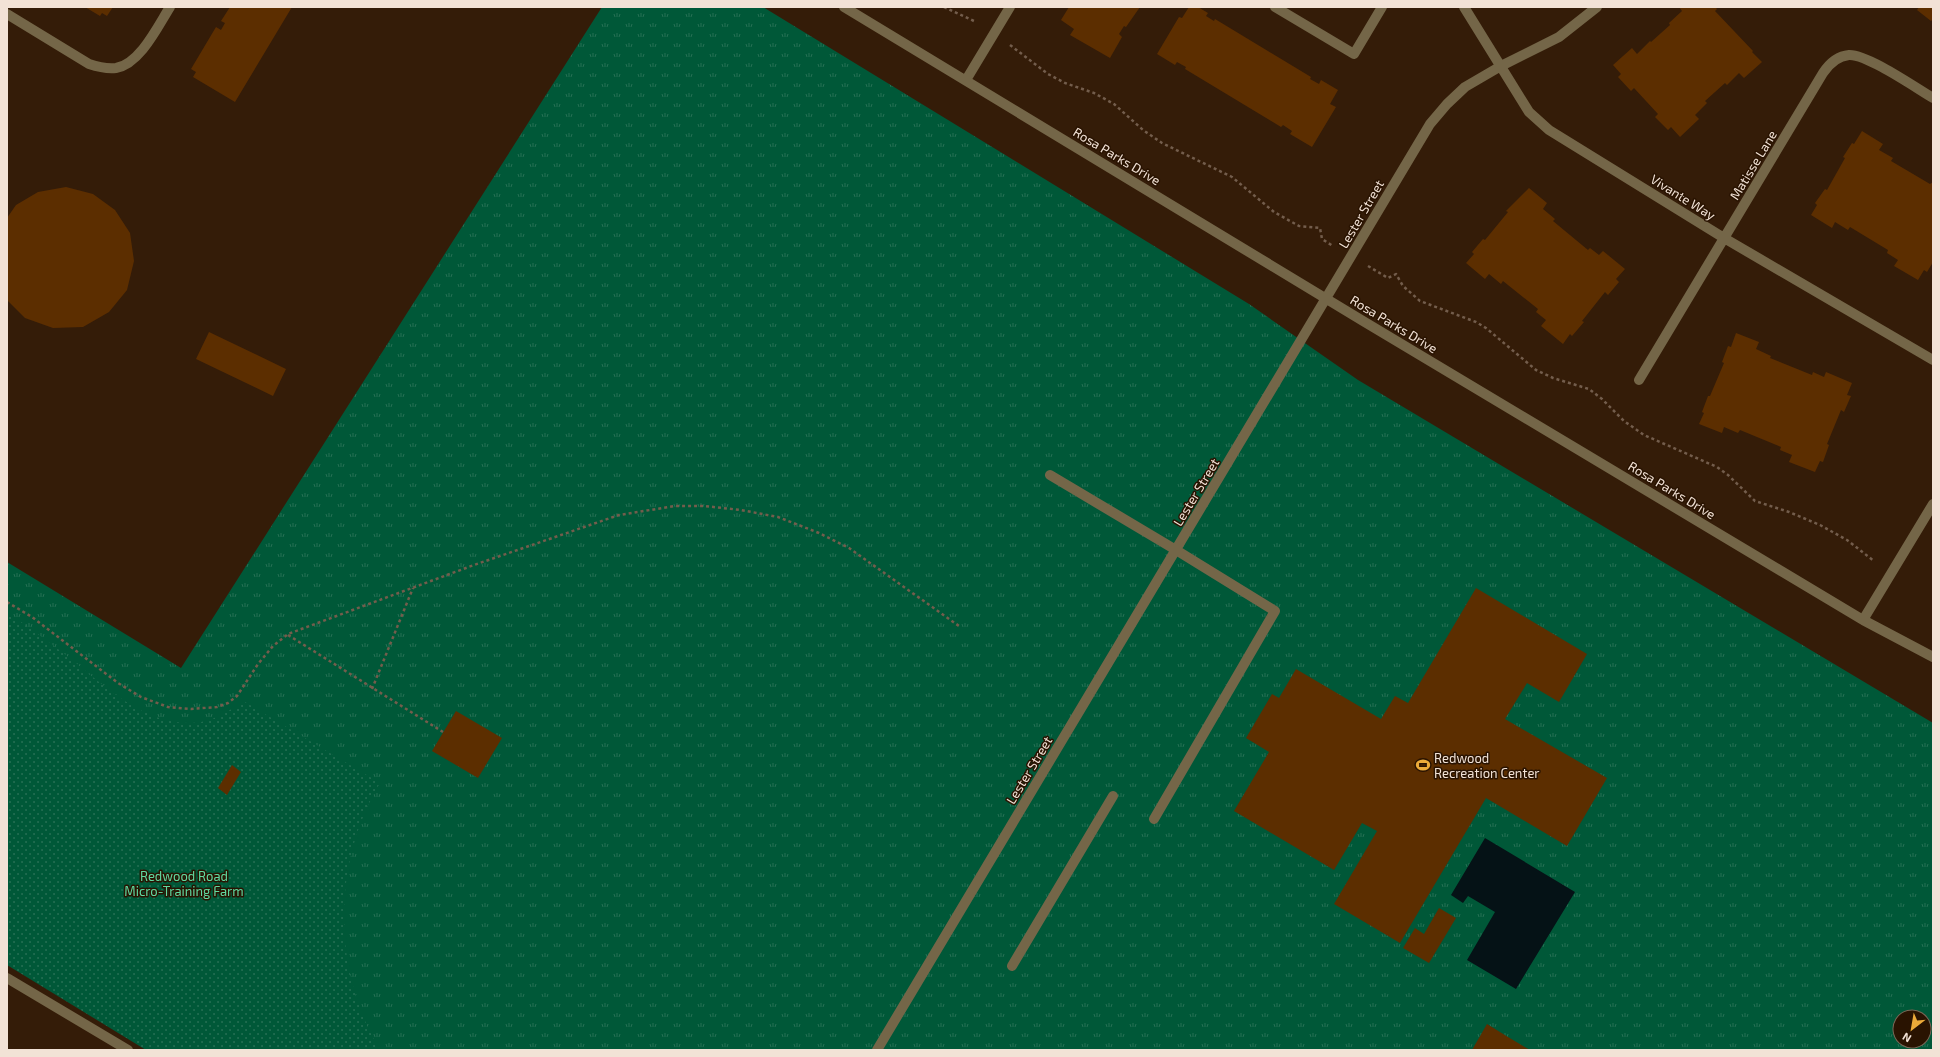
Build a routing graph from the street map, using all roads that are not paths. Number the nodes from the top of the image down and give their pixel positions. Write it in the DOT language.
graph roads {
  1 [pos="170,7"];
  2 [pos="844,7"];
  3 [pos="1010,7"];
  4 [pos="1275,7"];
  5 [pos="1382,7"];
  6 [pos="1464,7"];
  7 [pos="1597,7"];
  8 [pos="7,14"];
  9 [pos="1501,66"];
  10 [pos="966,80"];
  11 [pos="1933,98"];
  12 [pos="1724,238"];
  13 [pos="1327,298"];
  14 [pos="1933,360"];
  15 [pos="1639,380"];
  16 [pos="1050,475"];
  17 [pos="1933,505"];
  18 [pos="1176,550"];
  19 [pos="1863,620"];
  20 [pos="1933,657"];
  21 [pos="1113,796"];
  22 [pos="1154,819"];
  23 [pos="1012,966"];
  24 [pos="7,978"];
  25 [pos="128,1050"];
  26 [pos="877,1050"];
  1 -- 8 [label="street"];
  2 -- 10 [label="street, Rosa Parks Drive"];
  3 -- 10 [label="street"];
  4 -- 5 [label="street"];
  6 -- 9 [label="street, Vivante Way"];
  7 -- 9 [label="street, Lester Street"];
  9 -- 12 [label="street, Vivante Way"];
  9 -- 13 [label="street, Lester Street"];
  10 -- 13 [label="street, Rosa Parks Drive"];
  11 -- 12 [label="street, Matisse Lane"];
  12 -- 14 [label="street, Vivante Way"];
  12 -- 15 [label="street, Matisse Lane"];
  13 -- 18 [label="street, Lester Street"];
  13 -- 19 [label="street, Rosa Parks Drive"];
  16 -- 18 [label="street"];
  17 -- 19 [label="street"];
  18 -- 22 [label="street"];
  18 -- 26 [label="street, Lester Street"];
  19 -- 20 [label="street, Rosa Parks Drive"];
  21 -- 23 [label="street"];
  24 -- 25 [label="street"];
}
